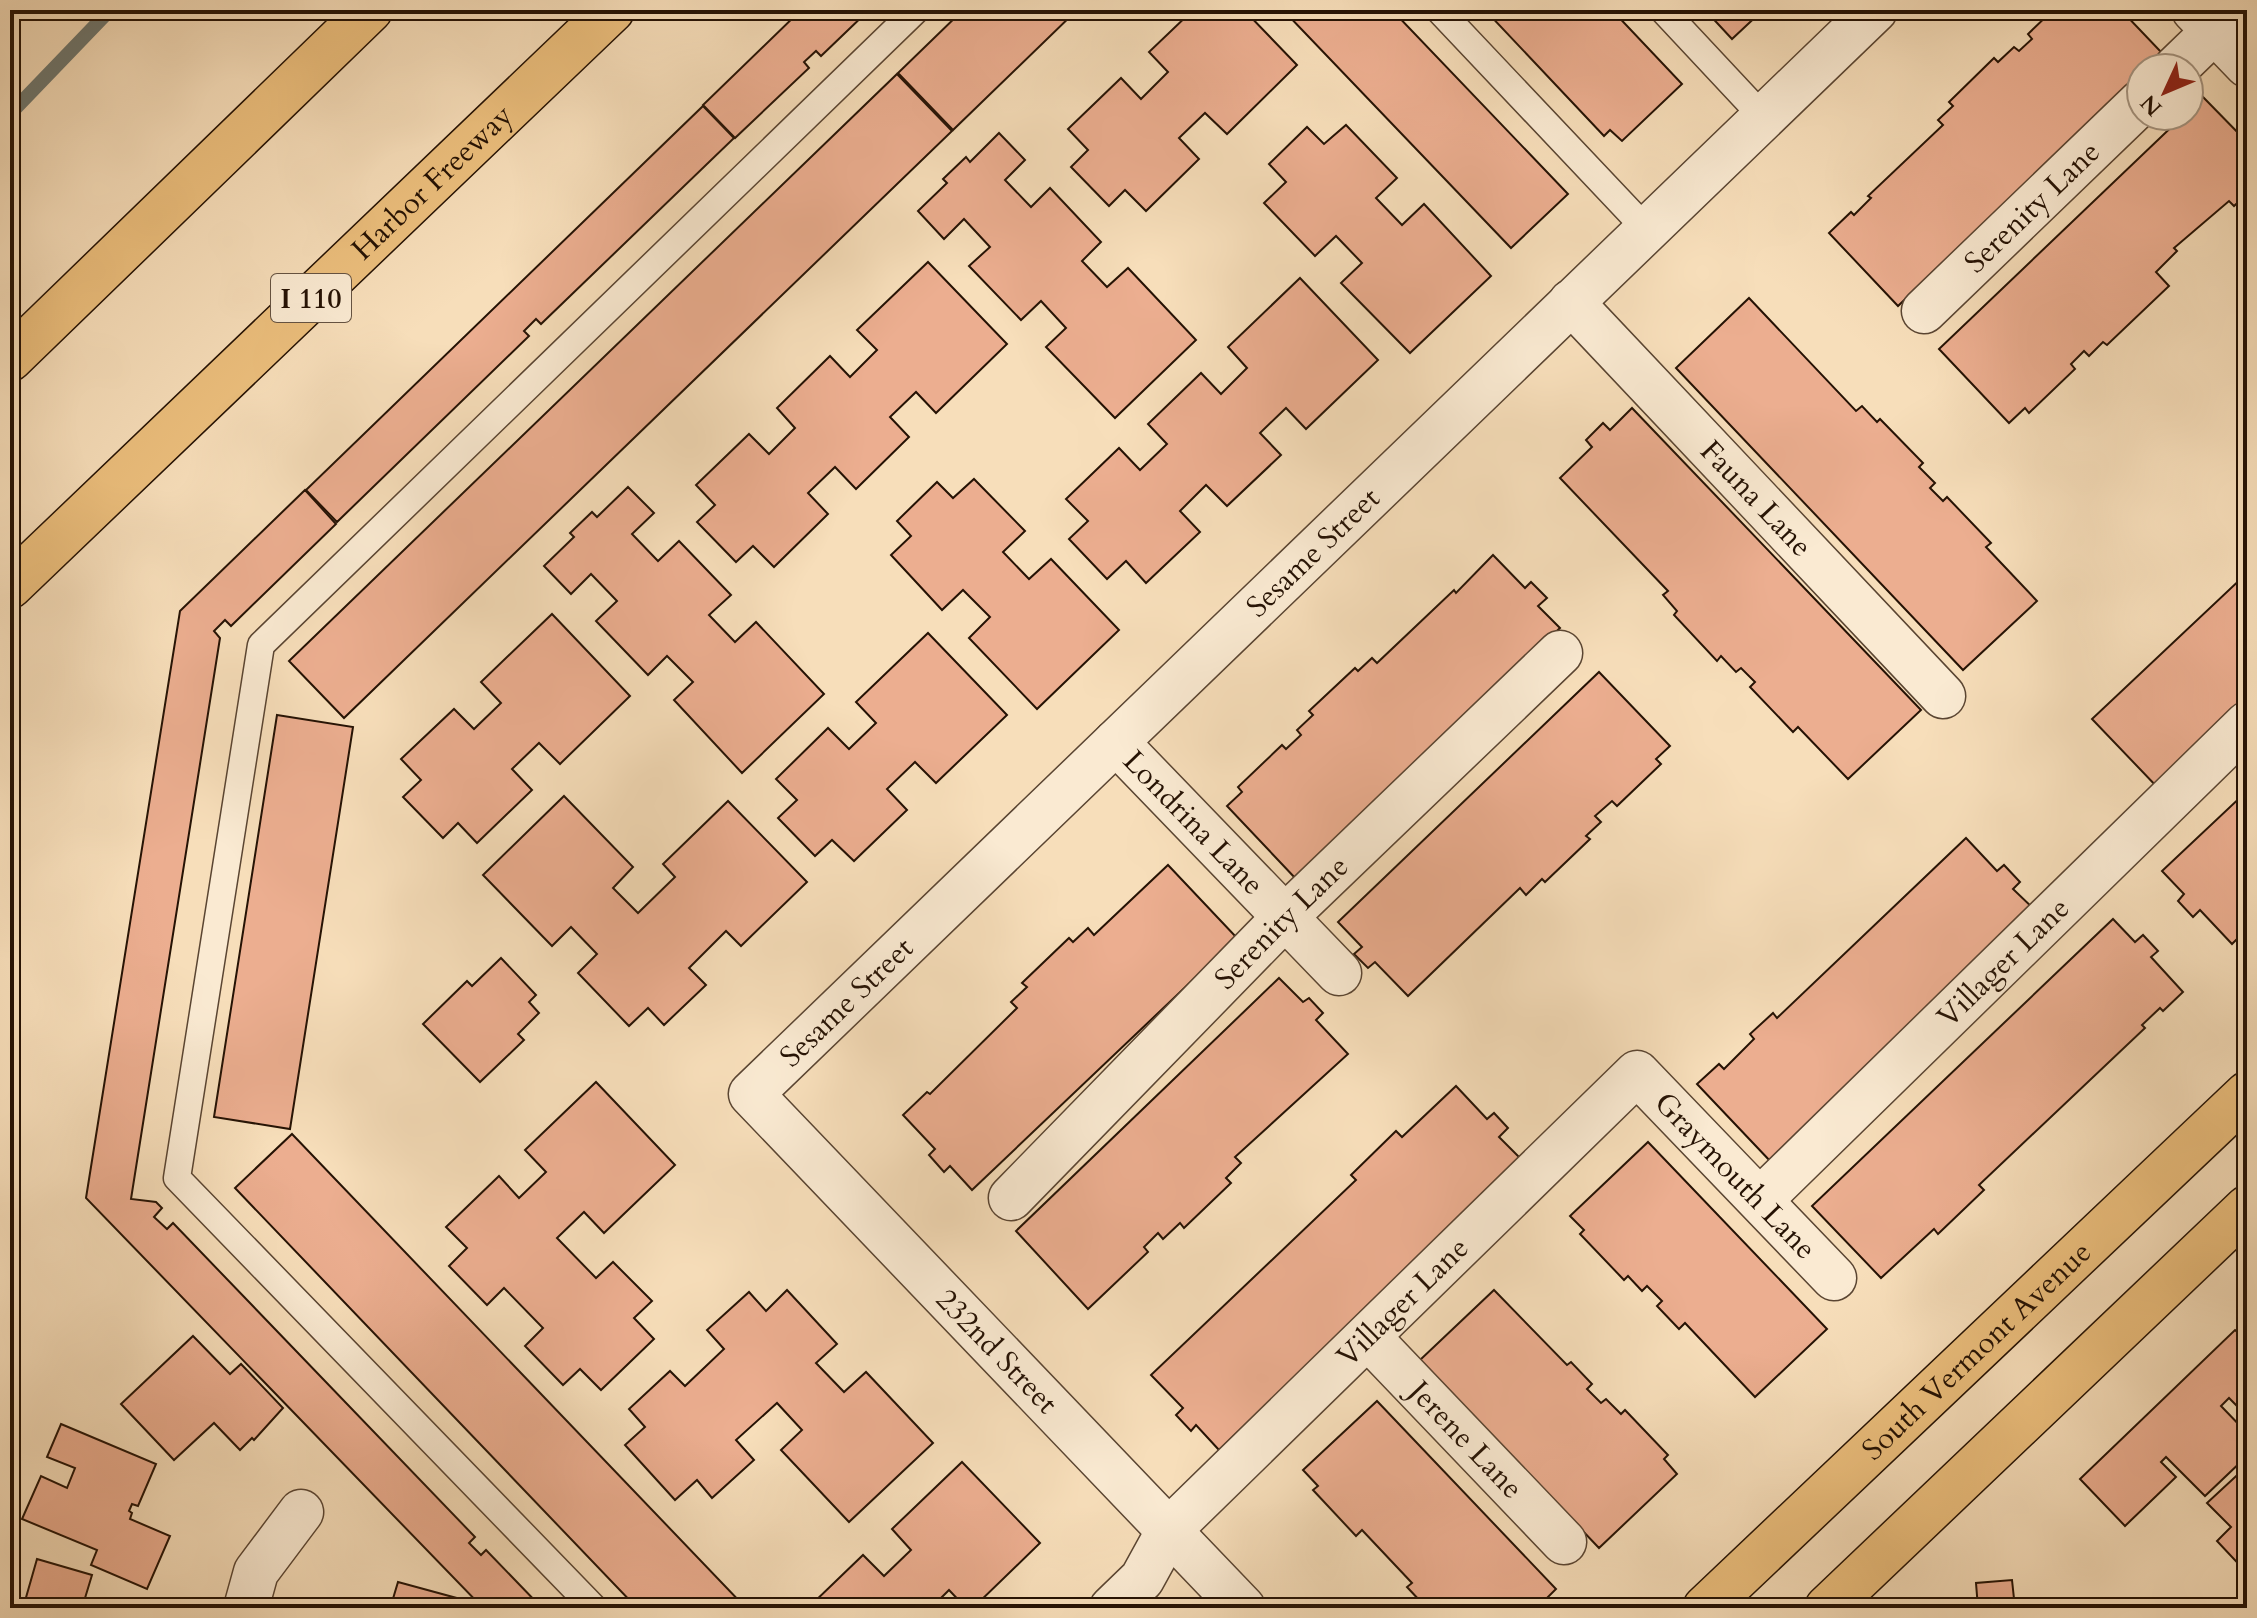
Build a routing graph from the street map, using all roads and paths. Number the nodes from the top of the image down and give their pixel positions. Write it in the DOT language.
graph roads {
  1 [pos="370,10"];
  2 [pos="612,10"];
  3 [pos="916,10"];
  4 [pos="1439,10"];
  5 [pos="1663,10"];
  6 [pos="1875,10"];
  7 [pos="2215,17"];
  8 [pos="2188,52"];
  9 [pos="2247,65"];
  10 [pos="2125,117"];
  11 [pos="1764,118"];
  12 [pos="1647,230"];
  13 [pos="1571,302"];
  14 [pos="1924,311"];
  15 [pos="10,359"];
  16 [pos="10,586"];
  17 [pos="1560,653"];
  18 [pos="1943,696"];
  19 [pos="2247,724"];
  20 [pos="1116,742"];
  21 [pos="1286,916"];
  22 [pos="1339,973"];
  23 [pos="1637,1073"];
  24 [pos="751,1094"];
  25 [pos="2247,1094"];
  26 [pos="1011,1198"];
  27 [pos="1760,1200"];
  28 [pos="2247,1208"];
  29 [pos="1834,1278"];
  30 [pos="1368,1337"];
  31 [pos="301,1512"];
  32 [pos="1169,1530"];
  33 [pos="1564,1542"];
  34 [pos="246,1608"];
  35 [pos="594,1608"];
  36 [pos="1112,1608"];
  37 [pos="1243,1608"];
  38 [pos="1705,1608"];
  39 [pos="1827,1608"];
  1 -- 15 [label="main road"];
  2 -- 16 [label="main road, Harbor Freeway / I 110"];
  3 -- 35 [label="lane"];
  4 -- 12 [label="lane"];
  5 -- 11 [label="lane"];
  6 -- 11 [label="street, Sesame Street"];
  7 -- 8 [label="street"];
  7 -- 9 [label="street"];
  10 -- 14 [label="street, Serenity Lane"];
  11 -- 12 [label="street, Sesame Street"];
  12 -- 13 [label="street, Sesame Street"];
  13 -- 18 [label="street, Fauna Lane"];
  13 -- 20 [label="street, Sesame Street"];
  17 -- 21 [label="street, Serenity Lane"];
  19 -- 27 [label="street, Villager Lane"];
  20 -- 21 [label="street, Londrina Lane"];
  20 -- 24 [label="street, Sesame Street"];
  21 -- 22 [label="street, Londrina Lane"];
  21 -- 26 [label="street, Serenity Lane"];
  23 -- 27 [label="street, Graymouth Lane"];
  23 -- 30 [label="street, Villager Lane"];
  24 -- 32 [label="street, 232nd Street"];
  25 -- 38 [label="main road, South Vermont Avenue"];
  27 -- 29 [label="street, Graymouth Lane"];
  28 -- 39 [label="main road"];
  30 -- 32 [label="street, Villager Lane"];
  30 -- 33 [label="street, Jerene Lane"];
  31 -- 34 [label="street"];
  32 -- 36 [label="street, Villager Lane"];
  32 -- 37 [label="street, 232nd Street"];
}
